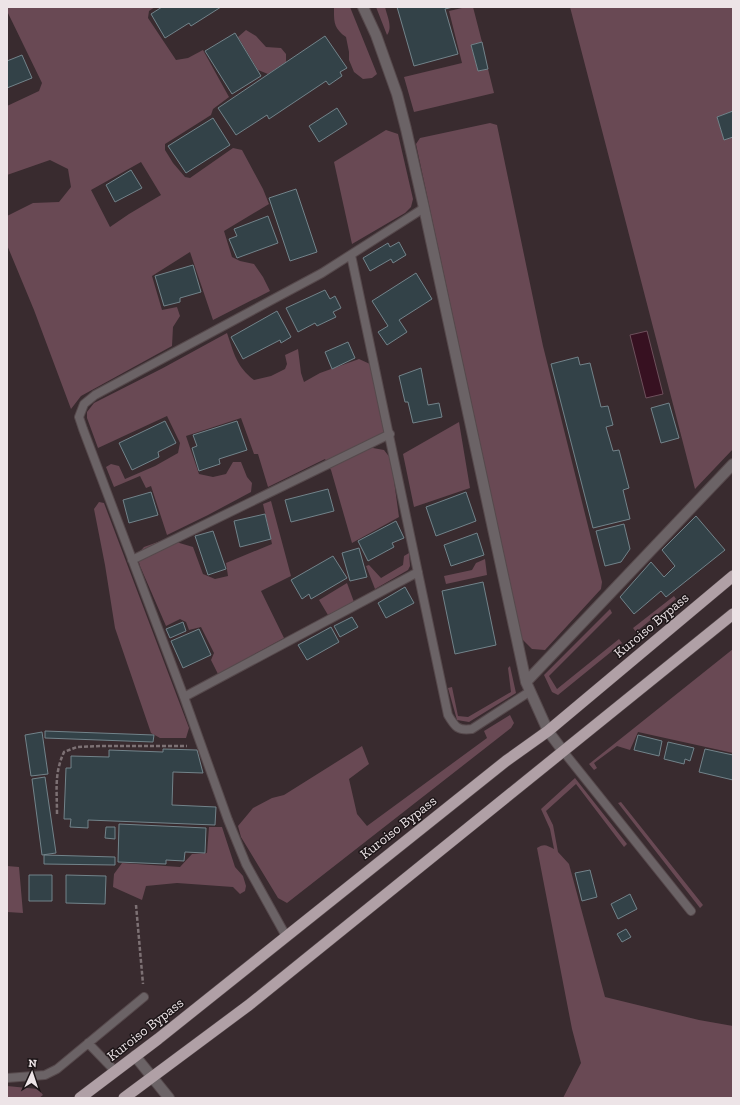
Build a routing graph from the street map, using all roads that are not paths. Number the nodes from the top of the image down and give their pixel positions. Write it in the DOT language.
graph roads {
  1 [pos="364,7"];
  2 [pos="424,208"];
  3 [pos="351,255"];
  4 [pos="390,434"];
  5 [pos="733,464"];
  6 [pos="132,560"];
  7 [pos="418,572"];
  8 [pos="733,576"];
  9 [pos="733,614"];
  10 [pos="526,682"];
  11 [pos="529,692"];
  12 [pos="184,698"];
  13 [pos="548,731"];
  14 [pos="563,751"];
  15 [pos="691,911"];
  16 [pos="286,936"];
  17 [pos="144,997"];
  18 [pos="88,1043"];
  19 [pos="135,1056"];
  20 [pos="114,1072"];
  21 [pos="152,1077"];
  22 [pos="7,1078"];
  23 [pos="80,1098"];
  24 [pos="124,1098"];
  25 [pos="169,1098"];
  1 -- 2 [label="street"];
  2 -- 3 [label="lane"];
  2 -- 10 [label="street"];
  3 -- 4 [label="lane"];
  3 -- 6 [label="lane"];
  4 -- 6 [label="lane"];
  4 -- 7 [label="lane"];
  5 -- 10 [label="street"];
  6 -- 12 [label="lane"];
  7 -- 11 [label="lane"];
  7 -- 12 [label="lane"];
  8 -- 13 [label="highway, Kuroiso Bypass"];
  9 -- 14 [label="highway"];
  10 -- 11 [label="street"];
  11 -- 13 [label="street"];
  12 -- 16 [label="lane"];
  13 -- 14 [label="street"];
  13 -- 16 [label="highway, Kuroiso Bypass"];
  14 -- 15 [label="lane"];
  14 -- 21 [label="highway"];
  16 -- 19 [label="highway, Kuroiso Bypass"];
  17 -- 18 [label="lane"];
  18 -- 20 [label="lane"];
  18 -- 22 [label="lane"];
  19 -- 20 [label="highway, Kuroiso Bypass"];
  19 -- 21 [label="street"];
  20 -- 23 [label="highway, Kuroiso Bypass"];
  21 -- 24 [label="highway"];
  21 -- 25 [label="street"];
}
